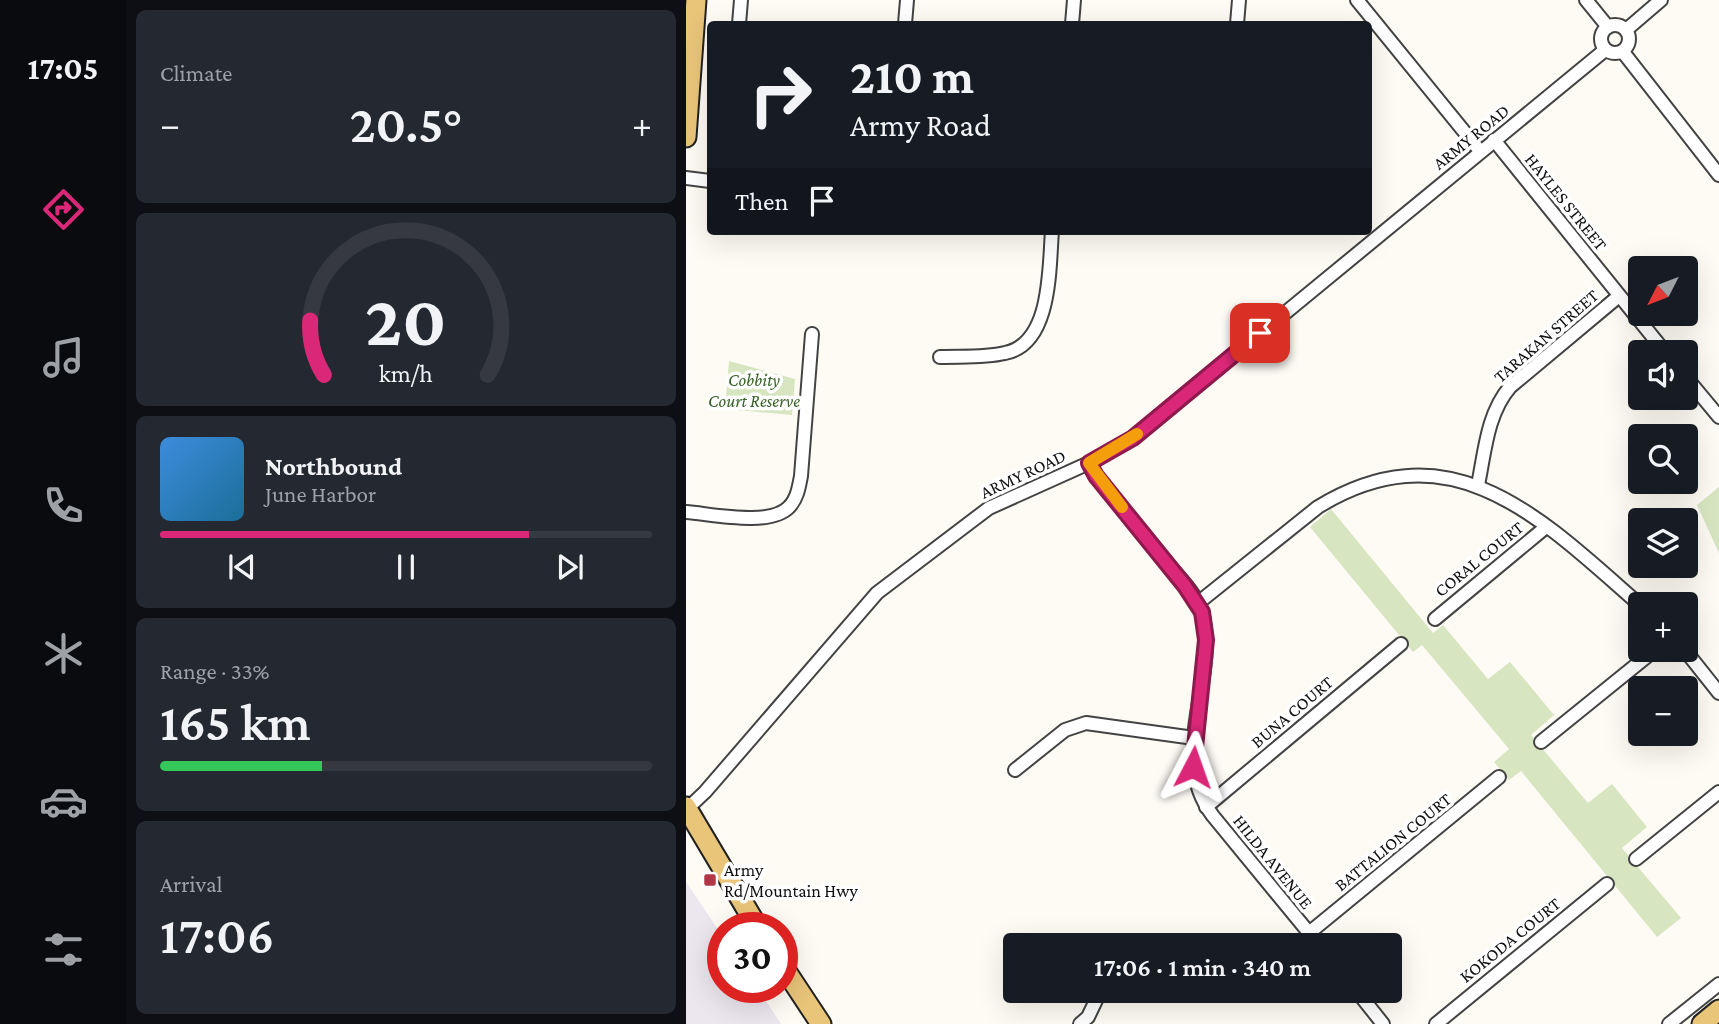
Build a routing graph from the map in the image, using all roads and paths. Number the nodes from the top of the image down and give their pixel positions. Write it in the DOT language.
graph roads {
  1 [pos="696,0"];
  2 [pos="741,0"];
  3 [pos="907,0"];
  4 [pos="1074,0"];
  5 [pos="1239,0"];
  6 [pos="1357,0"];
  7 [pos="1586,0"];
  8 [pos="1661,0"];
  9 [pos="739,21"];
  10 [pos="905,21"];
  11 [pos="1072,21"];
  12 [pos="1237,21"];
  13 [pos="1608,27"];
  14 [pos="1626,30"];
  15 [pos="1605,50"];
  16 [pos="1623,52"];
  17 [pos="686,137"];
  18 [pos="1494,140"];
  19 [pos="1480,151"];
  20 [pos="1719,175"];
  21 [pos="686,178"];
  22 [pos="707,181"];
  23 [pos="1052,235"];
  24 [pos="1619,296"];
  25 [pos="812,334"];
  26 [pos="1655,340"];
  27 [pos="940,357"];
  28 [pos="1698,392"];
  29 [pos="1719,417"];
  30 [pos="1089,463"];
  31 [pos="1478,485"];
  32 [pos="686,512"];
  33 [pos="1546,527"];
  34 [pos="1628,595"];
  35 [pos="1198,603"];
  36 [pos="1435,619"];
  37 [pos="1401,644"];
  38 [pos="1640,662"];
  39 [pos="1694,662"];
  40 [pos="1719,693"];
  41 [pos="1194,738"];
  42 [pos="1541,742"];
  43 [pos="1015,770"];
  44 [pos="1499,777"];
  45 [pos="1719,792"];
  46 [pos="1206,807"];
  47 [pos="686,808"];
  48 [pos="1636,859"];
  49 [pos="1606,884"];
  50 [pos="748,912"];
  51 [pos="1309,933"];
  52 [pos="1719,984"];
  53 [pos="798,989"];
  54 [pos="1095,1003"];
  55 [pos="1366,1003"];
  56 [pos="1719,1010"];
  57 [pos="821,1024"];
  58 [pos="1080,1024"];
  59 [pos="1383,1024"];
  60 [pos="1436,1024"];
  61 [pos="1670,1024"];
  62 [pos="1702,1024"];
  1 -- 17 [label="main road"];
  2 -- 9 [label="street"];
  3 -- 10 [label="street"];
  4 -- 11 [label="street"];
  5 -- 12 [label="street"];
  6 -- 19 [label="street"];
  7 -- 13 [label="street"];
  8 -- 14 [label="street"];
  13 -- 14 [label="street"];
  13 -- 15 [label="street"];
  14 -- 16 [label="street"];
  15 -- 16 [label="street"];
  15 -- 18 [label="street, ARMY ROAD"];
  16 -- 20 [label="street"];
  18 -- 19 [label="street, ARMY ROAD"];
  18 -- 24 [label="street, HAYLES STREET"];
  19 -- 30 [label="street, ARMY ROAD"];
  21 -- 22 [label="street"];
  23 -- 27 [label="street"];
  24 -- 26 [label="street, HAYLES STREET"];
  24 -- 31 [label="street, TARAKAN STREET"];
  25 -- 32 [label="street"];
  28 -- 29 [label="street"];
  30 -- 35 [label="street, HILDA AVENUE"];
  30 -- 47 [label="street, ARMY ROAD"];
  31 -- 33 [label="street"];
  31 -- 35 [label="street"];
  33 -- 34 [label="street"];
  33 -- 36 [label="street, CORAL COURT"];
  35 -- 41 [label="street, HILDA AVENUE"];
  37 -- 46 [label="street, BUNA COURT"];
  38 -- 42 [label="street"];
  39 -- 40 [label="street"];
  41 -- 43 [label="street"];
  41 -- 46 [label="street, HILDA AVENUE"];
  44 -- 51 [label="street, BATTALION COURT"];
  45 -- 48 [label="street"];
  46 -- 51 [label="street, HILDA AVENUE"];
  47 -- 50 [label="main road"];
  49 -- 60 [label="street, KOKODA COURT"];
  52 -- 61 [label="street"];
  53 -- 57 [label="main road"];
  54 -- 58 [label="street"];
  55 -- 59 [label="street"];
  56 -- 62 [label="main road"];
}
